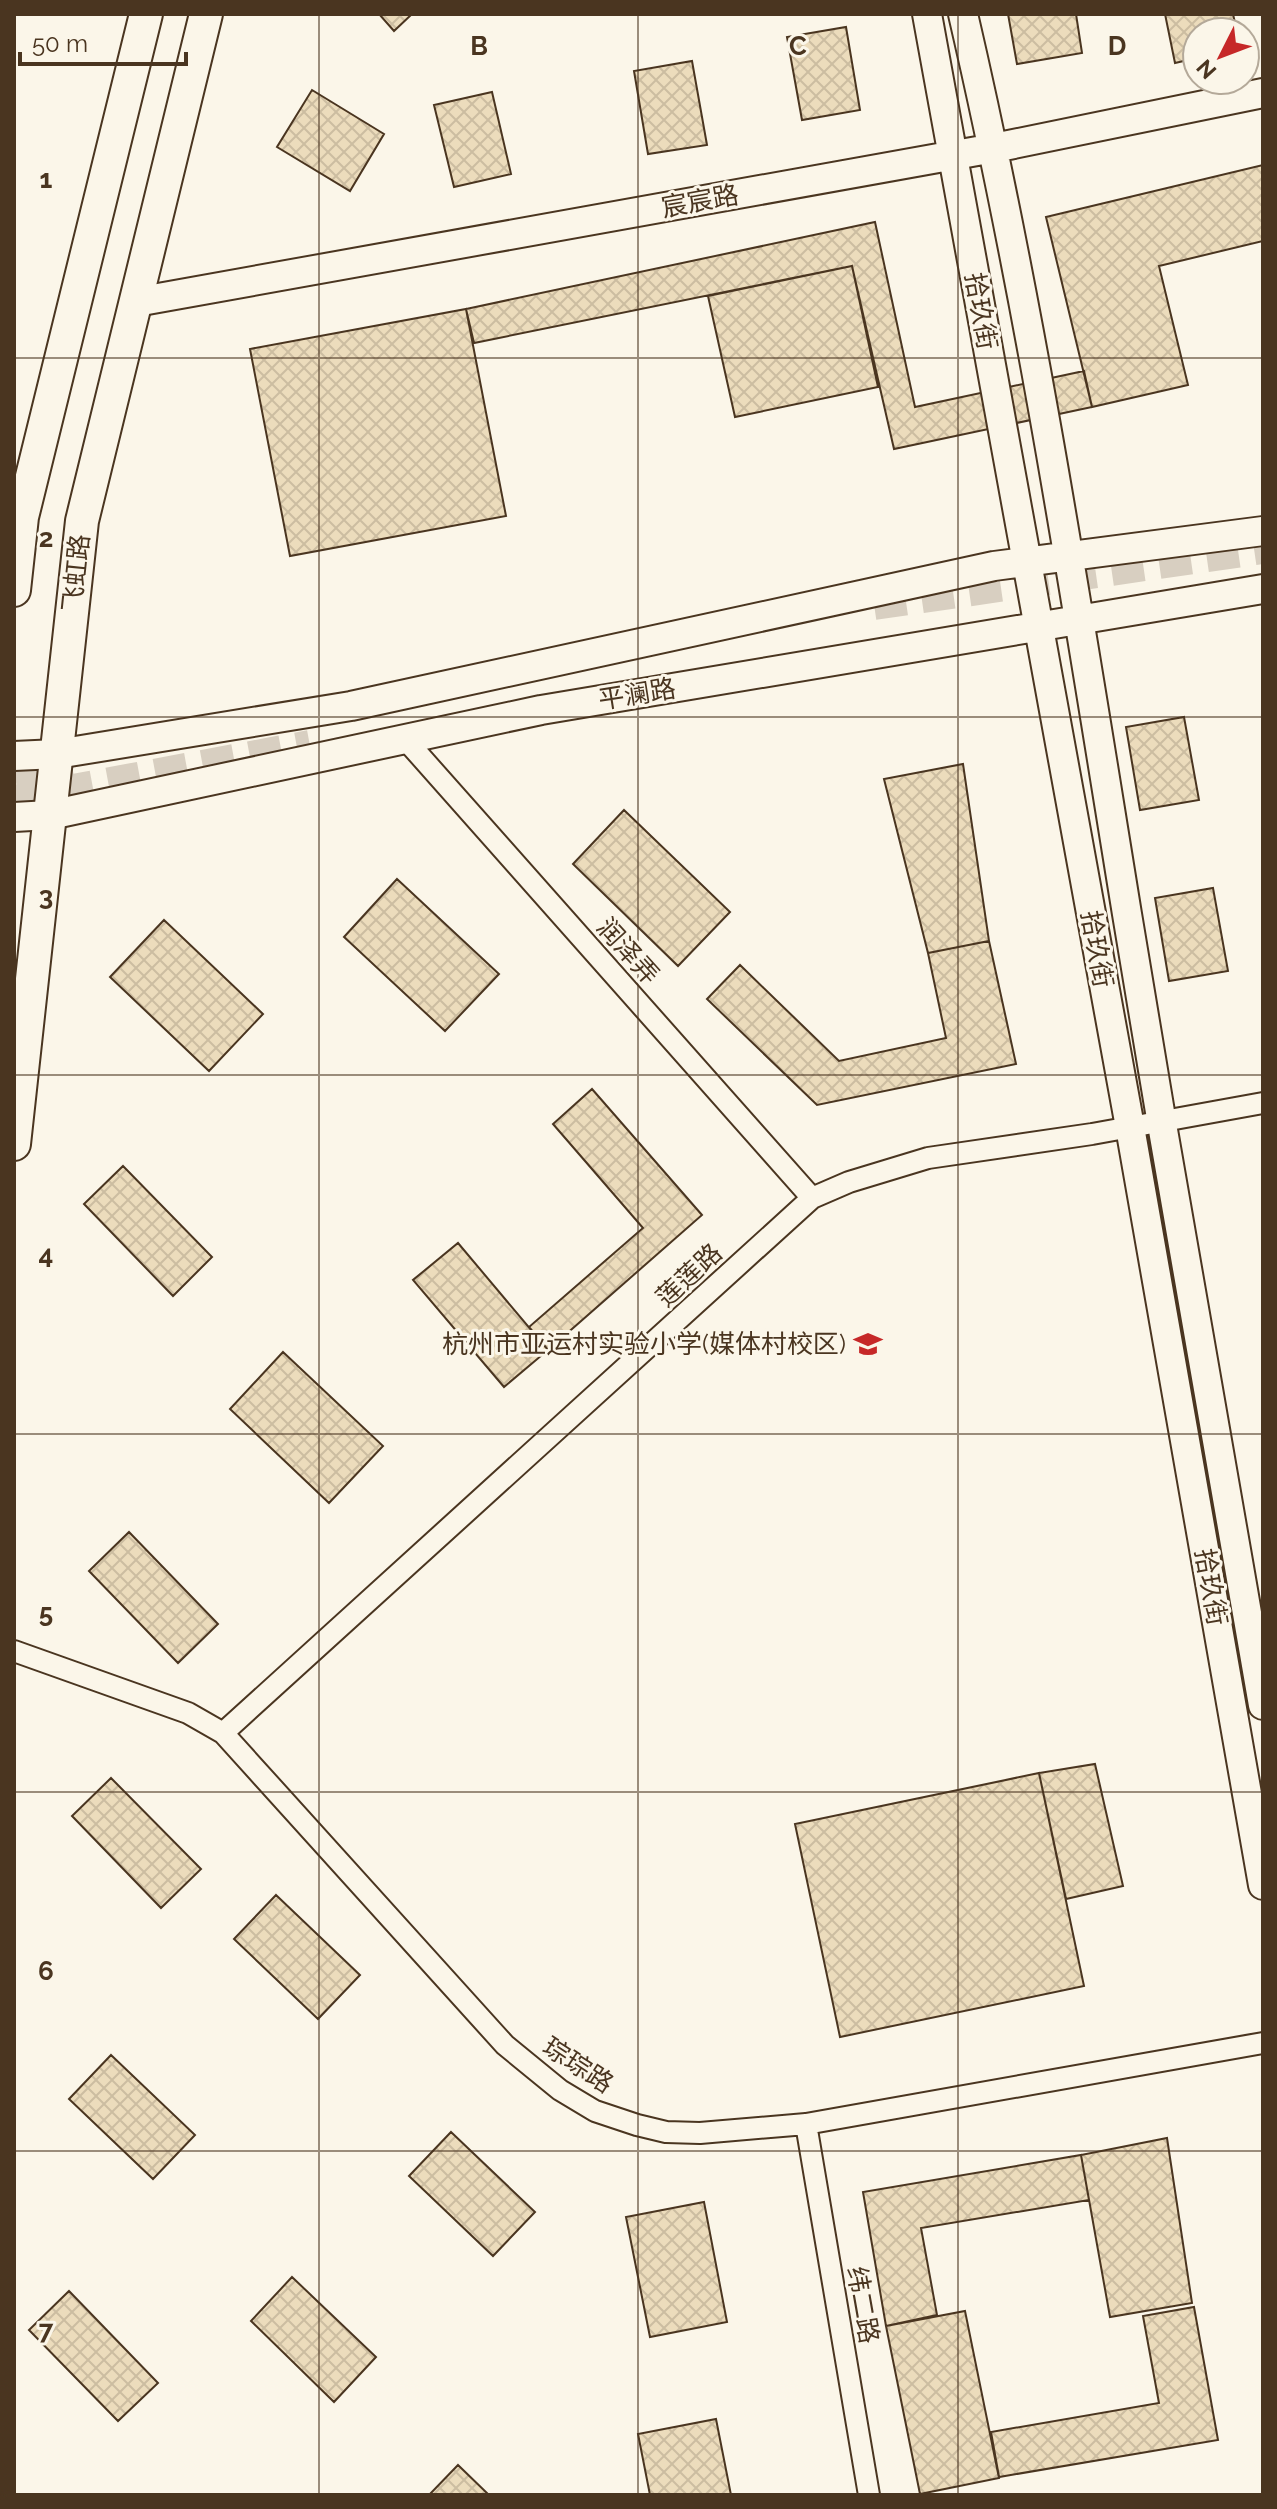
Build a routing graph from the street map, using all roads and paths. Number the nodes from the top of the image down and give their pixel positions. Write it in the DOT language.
graph roads {
  1 [pos="146,14"];
  2 [pos="206,14"];
  3 [pos="927,14"];
  4 [pos="963,14"];
  5 [pos="1263,93"];
  6 [pos="994,148"];
  7 [pos="953,155"];
  8 [pos="136,302"];
  9 [pos="1263,531"];
  10 [pos="1069,557"];
  11 [pos="1026,562"];
  12 [pos="1263,589"];
  13 [pos="14,590"];
  14 [pos="1079,620"];
  15 [pos="1038,627"];
  16 [pos="405,739"];
  17 [pos="57,754"];
  18 [pos="14,756"];
  19 [pos="50,815"];
  20 [pos="14,817"];
  21 [pos="1263,1103"];
  22 [pos="1161,1122"];
  23 [pos="1130,1127"];
  24 [pos="14,1144"];
  25 [pos="812,1198"];
  26 [pos="14,1651"];
  27 [pos="1263,1705"];
  28 [pos="223,1733"];
  29 [pos="1263,1885"];
  30 [pos="1263,2043"];
  31 [pos="806,2124"];
  32 [pos="869,2495"];
  1 -- 13 [label="main road"];
  2 -- 8 [label="main road, 飞虹路"];
  3 -- 7 [label="main road, 拾玖街"];
  4 -- 6 [label="main road, 拾玖街"];
  5 -- 6 [label="main road, 宸宸路"];
  6 -- 7 [label="main road, 宸宸路"];
  6 -- 10 [label="main road, 拾玖街"];
  7 -- 8 [label="main road, 宸宸路"];
  7 -- 11 [label="main road, 拾玖街"];
  8 -- 17 [label="main road, 飞虹路"];
  9 -- 10 [label="main road, 平澜路"];
  10 -- 11 [label="main road, 平澜路"];
  10 -- 14 [label="main road, 拾玖街"];
  11 -- 15 [label="main road, 拾玖街"];
  11 -- 17 [label="main road, 平澜路"];
  12 -- 14 [label="main road, 平澜路"];
  14 -- 15 [label="main road, 平澜路"];
  14 -- 22 [label="main road, 拾玖街"];
  15 -- 16 [label="main road, 平澜路"];
  15 -- 23 [label="main road, 拾玖街"];
  16 -- 19 [label="main road, 平澜路"];
  16 -- 25 [label="street, 润泽弄"];
  17 -- 18 [label="main road, 平澜路"];
  17 -- 19 [label="main road, 飞虹路"];
  19 -- 20 [label="main road, 平澜路"];
  19 -- 24 [label="main road, 飞虹路"];
  21 -- 22 [label="street, 莲莲路"];
  22 -- 23 [label="street, 莲莲路"];
  22 -- 27 [label="main road, 拾玖街"];
  23 -- 25 [label="street, 莲莲路"];
  23 -- 29 [label="main road, 拾玖街"];
  25 -- 28 [label="street, 莲莲路"];
  26 -- 28 [label="street, 琮琮路"];
  28 -- 31 [label="street, 琮琮路"];
  30 -- 31 [label="street, 琮琮路"];
  31 -- 32 [label="street, 纬二路"];
}
